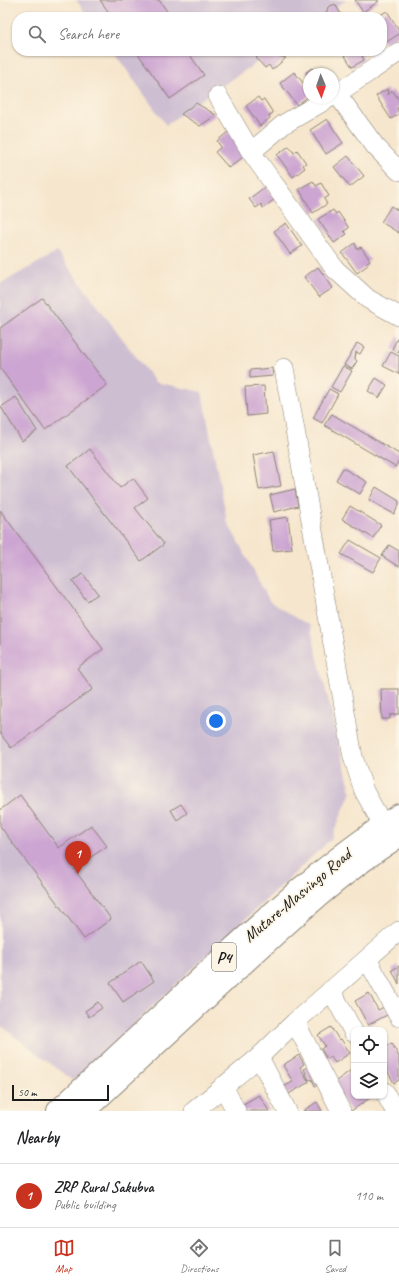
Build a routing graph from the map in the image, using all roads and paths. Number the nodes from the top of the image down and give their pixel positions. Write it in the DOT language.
graph roads {
  1 [pos="399,52"];
  2 [pos="339,92"];
  3 [pos="218,96"];
  4 [pos="339,103"];
  5 [pos="319,104"];
  6 [pos="251,152"];
  7 [pos="399,171"];
  8 [pos="399,316"];
  9 [pos="284,368"];
  10 [pos="393,829"];
  11 [pos="399,931"];
  12 [pos="367,959"];
  13 [pos="332,990"];
  14 [pos="399,1017"];
  15 [pos="295,1022"];
  16 [pos="351,1027"];
  17 [pos="259,1057"];
  18 [pos="223,1086"];
  19 [pos="387,1097"];
  20 [pos="58,1111"];
  21 [pos="84,1111"];
  22 [pos="194,1111"];
  23 [pos="236,1111"];
  24 [pos="286,1111"];
  25 [pos="341,1111"];
  26 [pos="394,1111"];
  1 -- 2 [label="street"];
  3 -- 6 [label="street"];
  4 -- 7 [label="street"];
  5 -- 6 [label="street"];
  6 -- 8 [label="street"];
  9 -- 10 [label="street"];
  10 -- 20 [label="highway, Mutare-Masvingo Road / P4"];
  10 -- 21 [label="highway, Mutare-Masvingo Road / P4"];
  11 -- 12 [label="street"];
  12 -- 13 [label="street"];
  12 -- 14 [label="street"];
  13 -- 15 [label="street"];
  13 -- 16 [label="street"];
  15 -- 17 [label="street"];
  15 -- 25 [label="street"];
  17 -- 18 [label="street"];
  17 -- 24 [label="street"];
  18 -- 22 [label="street"];
  18 -- 23 [label="street"];
  19 -- 26 [label="street"];
}
